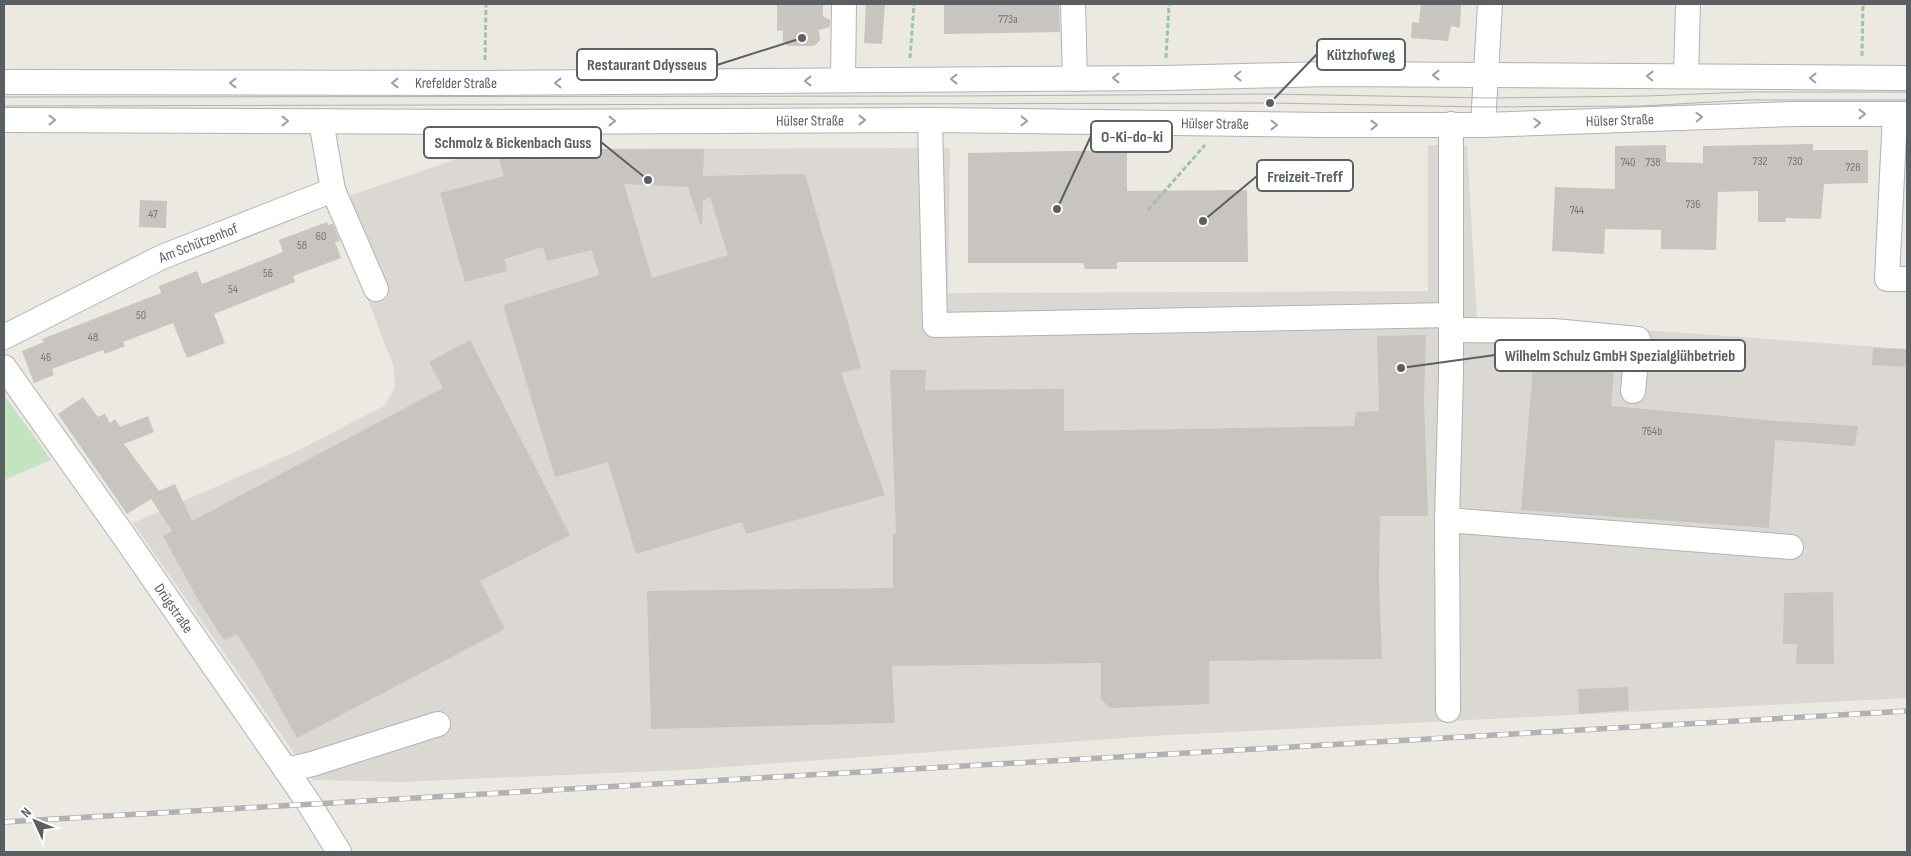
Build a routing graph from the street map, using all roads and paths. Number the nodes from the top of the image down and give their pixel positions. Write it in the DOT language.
graph roads {
  1 [pos="486,4"];
  2 [pos="844,4"];
  3 [pos="914,4"];
  4 [pos="1073,4"];
  5 [pos="1168,4"];
  6 [pos="1490,4"];
  7 [pos="1688,4"];
  8 [pos="1863,4"];
  9 [pos="1485,75"];
  10 [pos="1686,76"];
  11 [pos="1165,78"];
  12 [pos="1861,78"];
  13 [pos="1907,78"];
  14 [pos="1075,79"];
  15 [pos="843,80"];
  16 [pos="909,80"];
  17 [pos="4,82"];
  18 [pos="484,83"];
  19 [pos="1901,114"];
  20 [pos="4,120"];
  21 [pos="930,120"];
  22 [pos="322,121"];
  23 [pos="1451,124"];
  24 [pos="1483,125"];
  25 [pos="1204,145"];
  26 [pos="333,190"];
  27 [pos="1148,210"];
  28 [pos="1907,280"];
  29 [pos="376,289"];
  30 [pos="1451,323"];
  31 [pos="4,337"];
  32 [pos="4,367"];
  33 [pos="1633,391"];
  34 [pos="1447,520"];
  35 [pos="1791,547"];
  36 [pos="1448,710"];
  37 [pos="438,724"];
  38 [pos="286,770"];
  39 [pos="338,852"];
  1 -- 18 [label="path"];
  2 -- 15 [label="street"];
  3 -- 16 [label="path"];
  4 -- 14 [label="street"];
  5 -- 11 [label="path"];
  6 -- 9 [label="street"];
  7 -- 10 [label="street"];
  8 -- 12 [label="path"];
  10 -- 9 [label="street, one-way"];
  9 -- 11 [label="street, one-way"];
  9 -- 24 [label="street"];
  12 -- 10 [label="street, one-way"];
  11 -- 14 [label="street, one-way"];
  12 -- 13 [label="street"];
  14 -- 16 [label="street, one-way"];
  15 -- 16 [label="street, Krefelder Straße"];
  15 -- 18 [label="street, Krefelder Straße, one-way"];
  18 -- 17 [label="street, Krefelder Straße, one-way"];
  24 -- 19 [label="street, Hülser Straße, one-way"];
  19 -- 28 [label="street"];
  20 -- 22 [label="street, one-way"];
  22 -- 21 [label="street, Hülser Straße, one-way"];
  21 -- 23 [label="street, Hülser Straße, one-way"];
  21 -- 30 [label="street"];
  22 -- 26 [label="street"];
  23 -- 24 [label="street, Hülser Straße"];
  23 -- 30 [label="street"];
  25 -- 27 [label="path"];
  26 -- 29 [label="street"];
  26 -- 31 [label="street, Am Schützenhof"];
  30 -- 33 [label="street"];
  30 -- 34 [label="street"];
  32 -- 38 [label="street, Drügstraße"];
  34 -- 35 [label="street"];
  34 -- 36 [label="street"];
  37 -- 38 [label="street"];
  38 -- 39 [label="street, Drügstraße"];
}
